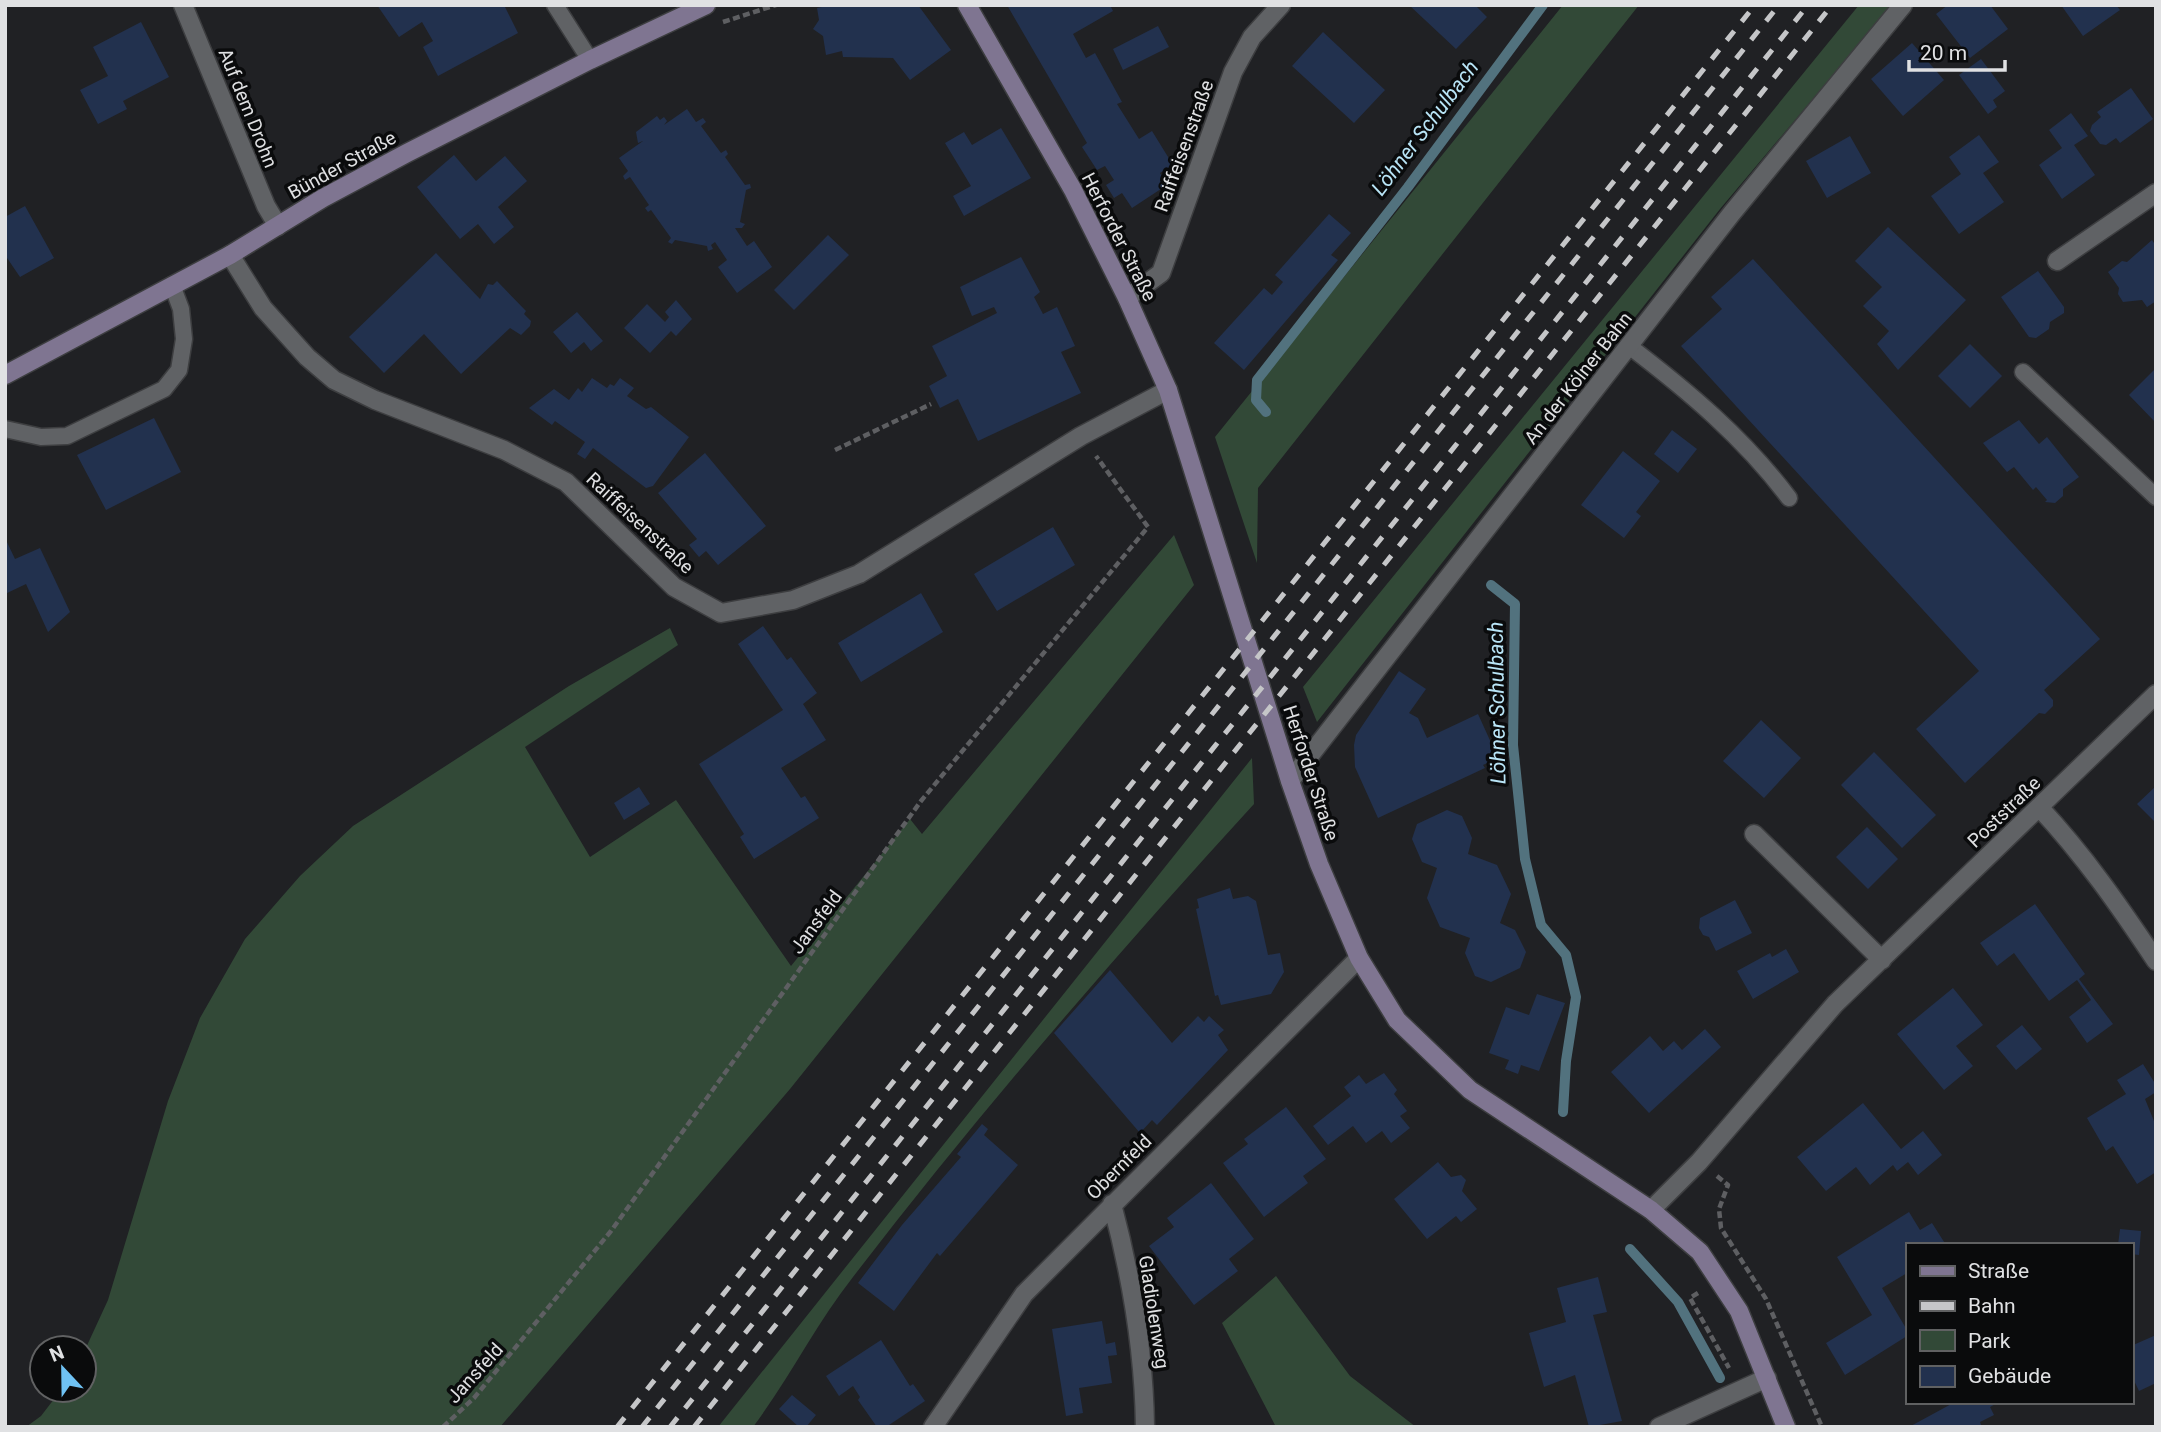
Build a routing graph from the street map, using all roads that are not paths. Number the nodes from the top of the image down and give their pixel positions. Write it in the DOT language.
graph roads {
  1 [pos="183,5"];
  2 [pos="555,5"];
  3 [pos="706,5"];
  4 [pos="967,5"];
  5 [pos="1281,5"];
  6 [pos="1903,5"];
  7 [pos="590,60"];
  8 [pos="2156,193"];
  9 [pos="278,226"];
  10 [pos="230,254"];
  11 [pos="2057,261"];
  12 [pos="172,285"];
  13 [pos="1127,298"];
  14 [pos="1629,346"];
  15 [pos="2023,372"];
  16 [pos="5,376"];
  17 [pos="1168,390"];
  18 [pos="5,429"];
  19 [pos="2156,497"];
  20 [pos="1789,498"];
  21 [pos="2156,694"];
  22 [pos="1290,781"];
  23 [pos="2039,807"];
  24 [pos="1754,834"];
  25 [pos="1359,958"];
  26 [pos="1882,960"];
  27 [pos="2156,961"];
  28 [pos="1112,1205"];
  29 [pos="1651,1210"];
  30 [pos="1767,1378"];
  31 [pos="933,1427"];
  32 [pos="1145,1427"];
  33 [pos="1659,1427"];
  34 [pos="1786,1427"];
  1 -- 9 [label="street, Auf dem Drohn"];
  2 -- 7 [label="lane"];
  3 -- 7 [label="main road, Bünder Straße"];
  4 -- 13 [label="main road, Herforder Straße"];
  5 -- 13 [label="street, Raiffeisenstraße"];
  6 -- 14 [label="street, An der Kölner Bahn"];
  7 -- 9 [label="main road, Bünder Straße"];
  8 -- 11 [label="street"];
  9 -- 10 [label="main road, Bünder Straße"];
  10 -- 12 [label="main road, Bünder Straße"];
  10 -- 17 [label="street, Raiffeisenstraße"];
  12 -- 16 [label="main road, Bünder Straße"];
  12 -- 18 [label="lane"];
  13 -- 17 [label="main road, Herforder Straße"];
  14 -- 20 [label="lane"];
  14 -- 22 [label="street, An der Kölner Bahn"];
  15 -- 19 [label="lane"];
  17 -- 22 [label="main road, Herforder Straße"];
  21 -- 23 [label="street, Poststraße"];
  22 -- 25 [label="main road, Herforder Straße"];
  23 -- 26 [label="street, Poststraße"];
  23 -- 27 [label="street"];
  24 -- 26 [label="street"];
  25 -- 28 [label="street, Obernfeld"];
  25 -- 29 [label="main road, Herforder Straße"];
  26 -- 29 [label="street, Poststraße"];
  28 -- 31 [label="street, Obernfeld"];
  28 -- 32 [label="street, Gladiolenweg"];
  29 -- 30 [label="main road, Herforder Straße"];
  30 -- 33 [label="street"];
  30 -- 34 [label="main road, Herforder Straße"];
}
